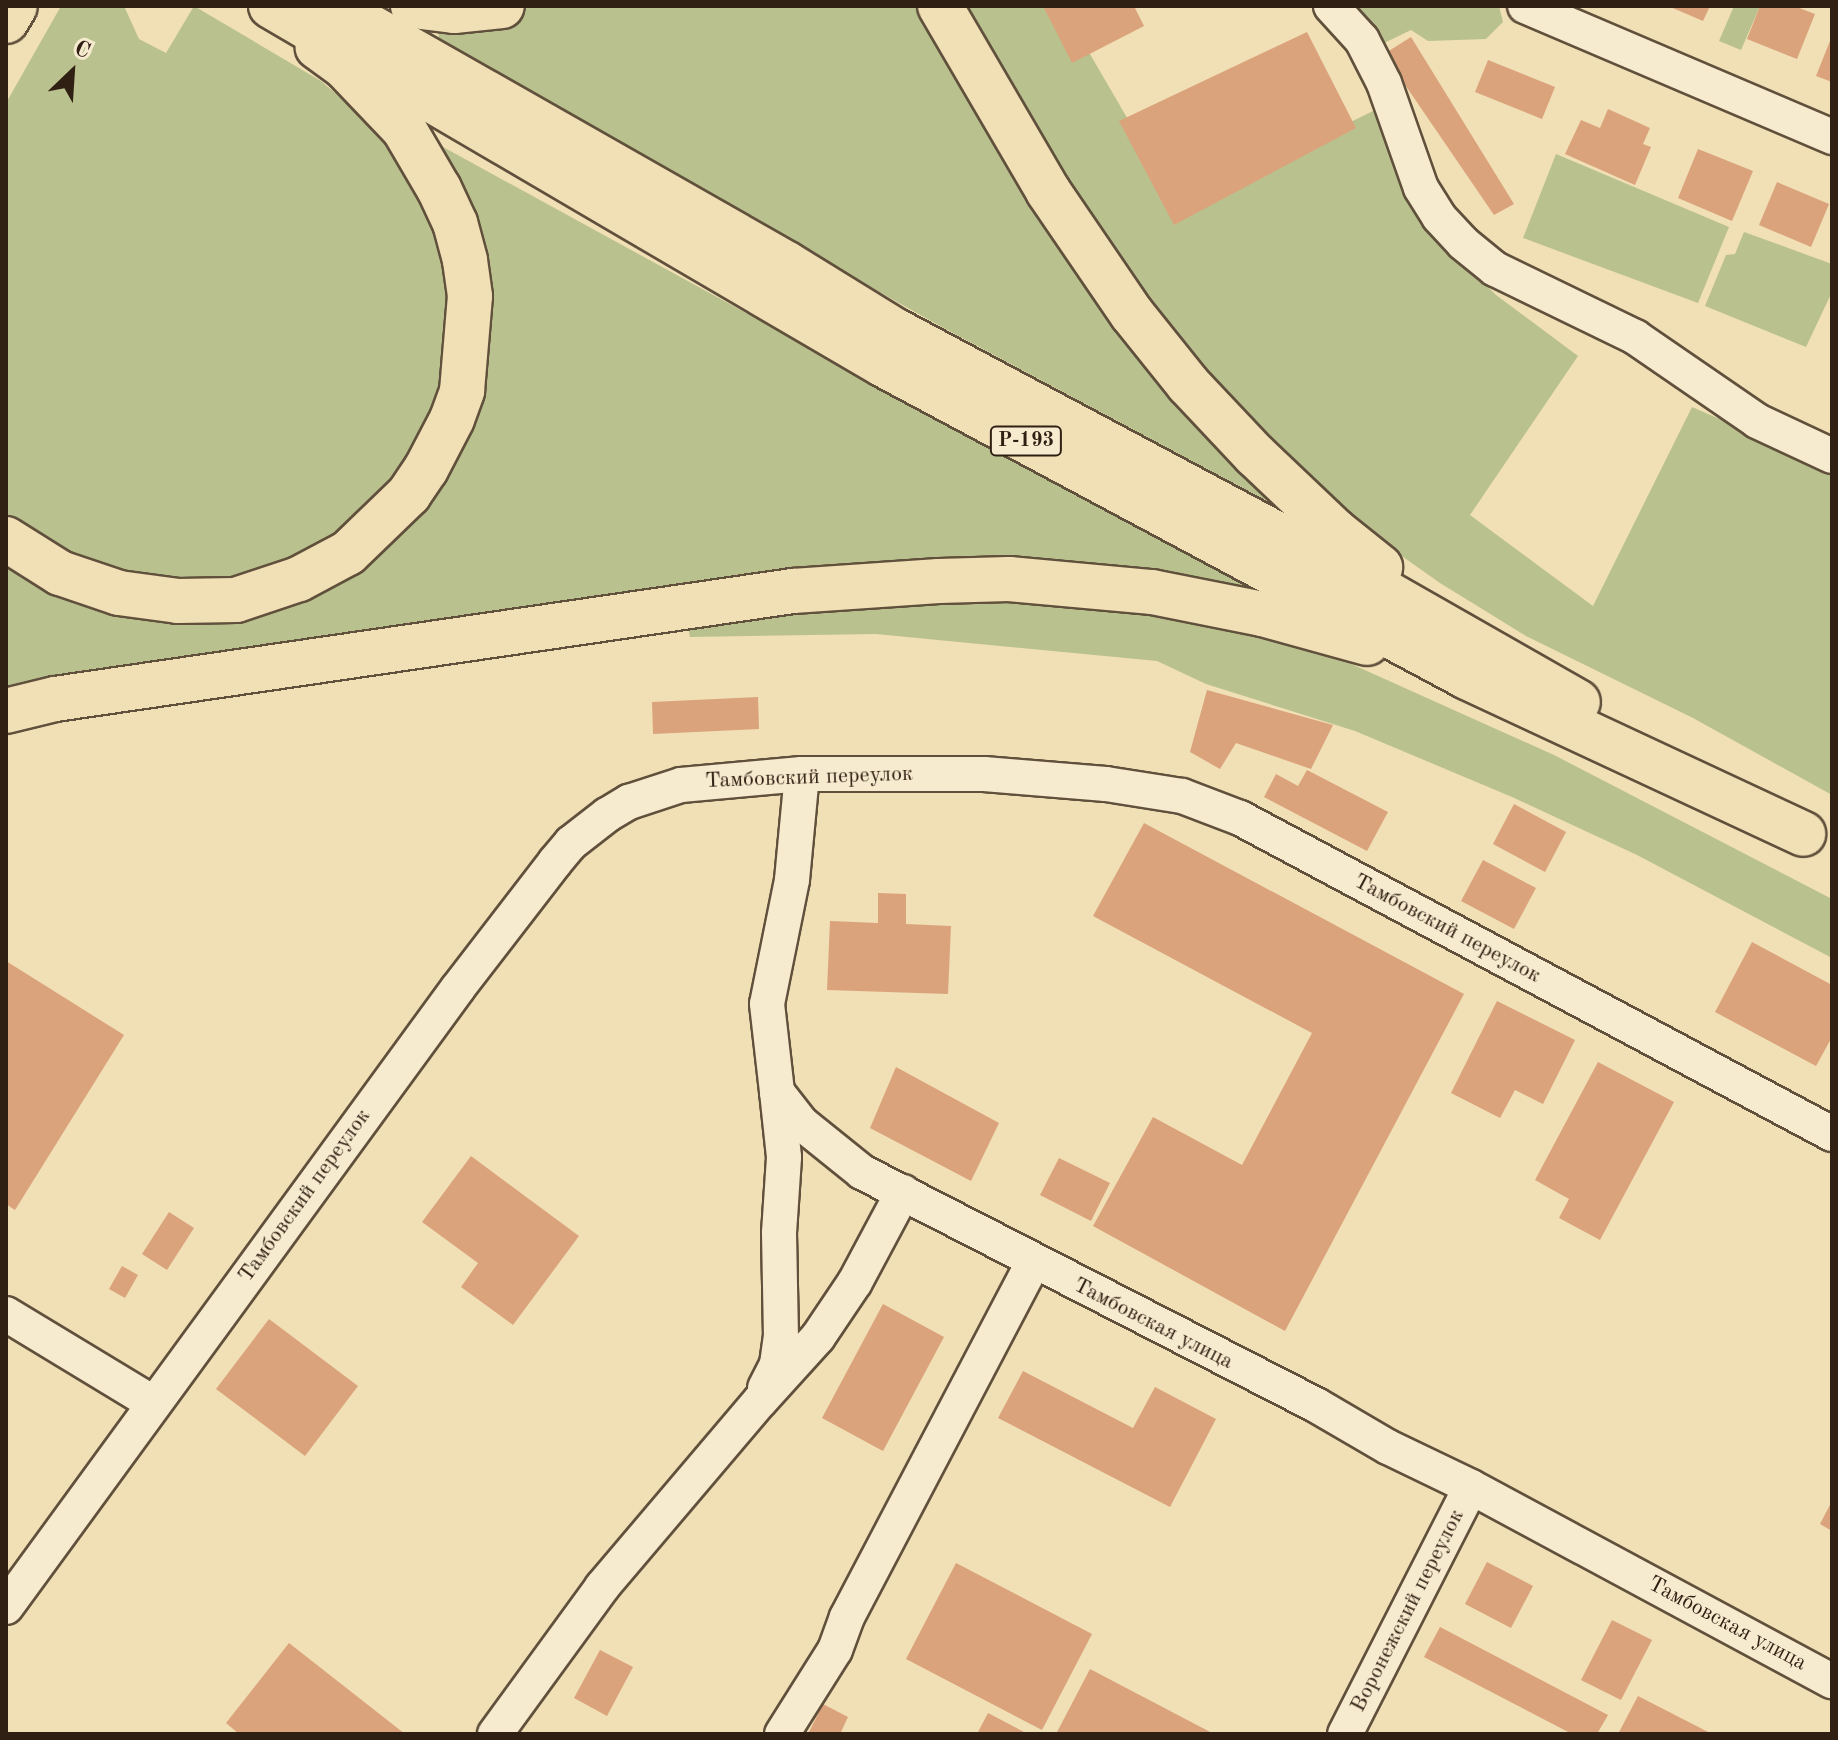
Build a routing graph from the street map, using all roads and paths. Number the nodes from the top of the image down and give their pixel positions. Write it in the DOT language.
graph roads {
  1 [pos="15,6"];
  2 [pos="260,6"];
  3 [pos="271,6"];
  4 [pos="334,6"];
  5 [pos="413,6"];
  6 [pos="502,6"];
  7 [pos="940,6"];
  8 [pos="1331,6"];
  9 [pos="1525,6"];
  10 [pos="6,21"];
  11 [pos="1832,137"];
  12 [pos="1832,456"];
  13 [pos="6,539"];
  14 [pos="1476,662"];
  15 [pos="6,711"];
  16 [pos="802,774"];
  17 [pos="1817,842"];
  18 [pos="777,1092"];
  19 [pos="1832,1134"];
  20 [pos="903,1192"];
  21 [pos="1033,1263"];
  22 [pos="6,1314"];
  23 [pos="760,1401"];
  24 [pos="153,1403"];
  25 [pos="1471,1487"];
  26 [pos="6,1607"];
  27 [pos="1832,1681"];
  28 [pos="495,1734"];
  29 [pos="782,1734"];
  30 [pos="1345,1734"];
  1 -- 10 [label="main road"];
  2 -- 13 [label="main road"];
  3 -- 14 [label="main road, Р-193"];
  4 -- 14 [label="main road, Р-193"];
  5 -- 6 [label="main road"];
  7 -- 14 [label="main road"];
  8 -- 12 [label="street"];
  9 -- 11 [label="street"];
  14 -- 15 [label="main road"];
  14 -- 17 [label="main road, Р-193"];
  16 -- 18 [label="street"];
  16 -- 19 [label="street, Тамбовский переулок"];
  16 -- 24 [label="street, Тамбовский переулок"];
  18 -- 20 [label="street, Тамбовская улица"];
  18 -- 23 [label="street"];
  20 -- 21 [label="street, Тамбовская улица"];
  20 -- 23 [label="street"];
  21 -- 25 [label="street, Тамбовская улица"];
  21 -- 29 [label="street"];
  22 -- 24 [label="street"];
  23 -- 28 [label="street"];
  24 -- 26 [label="street, Тамбовский переулок"];
  25 -- 27 [label="street, Тамбовская улица"];
  25 -- 30 [label="street, Воронежский переулок"];
}
